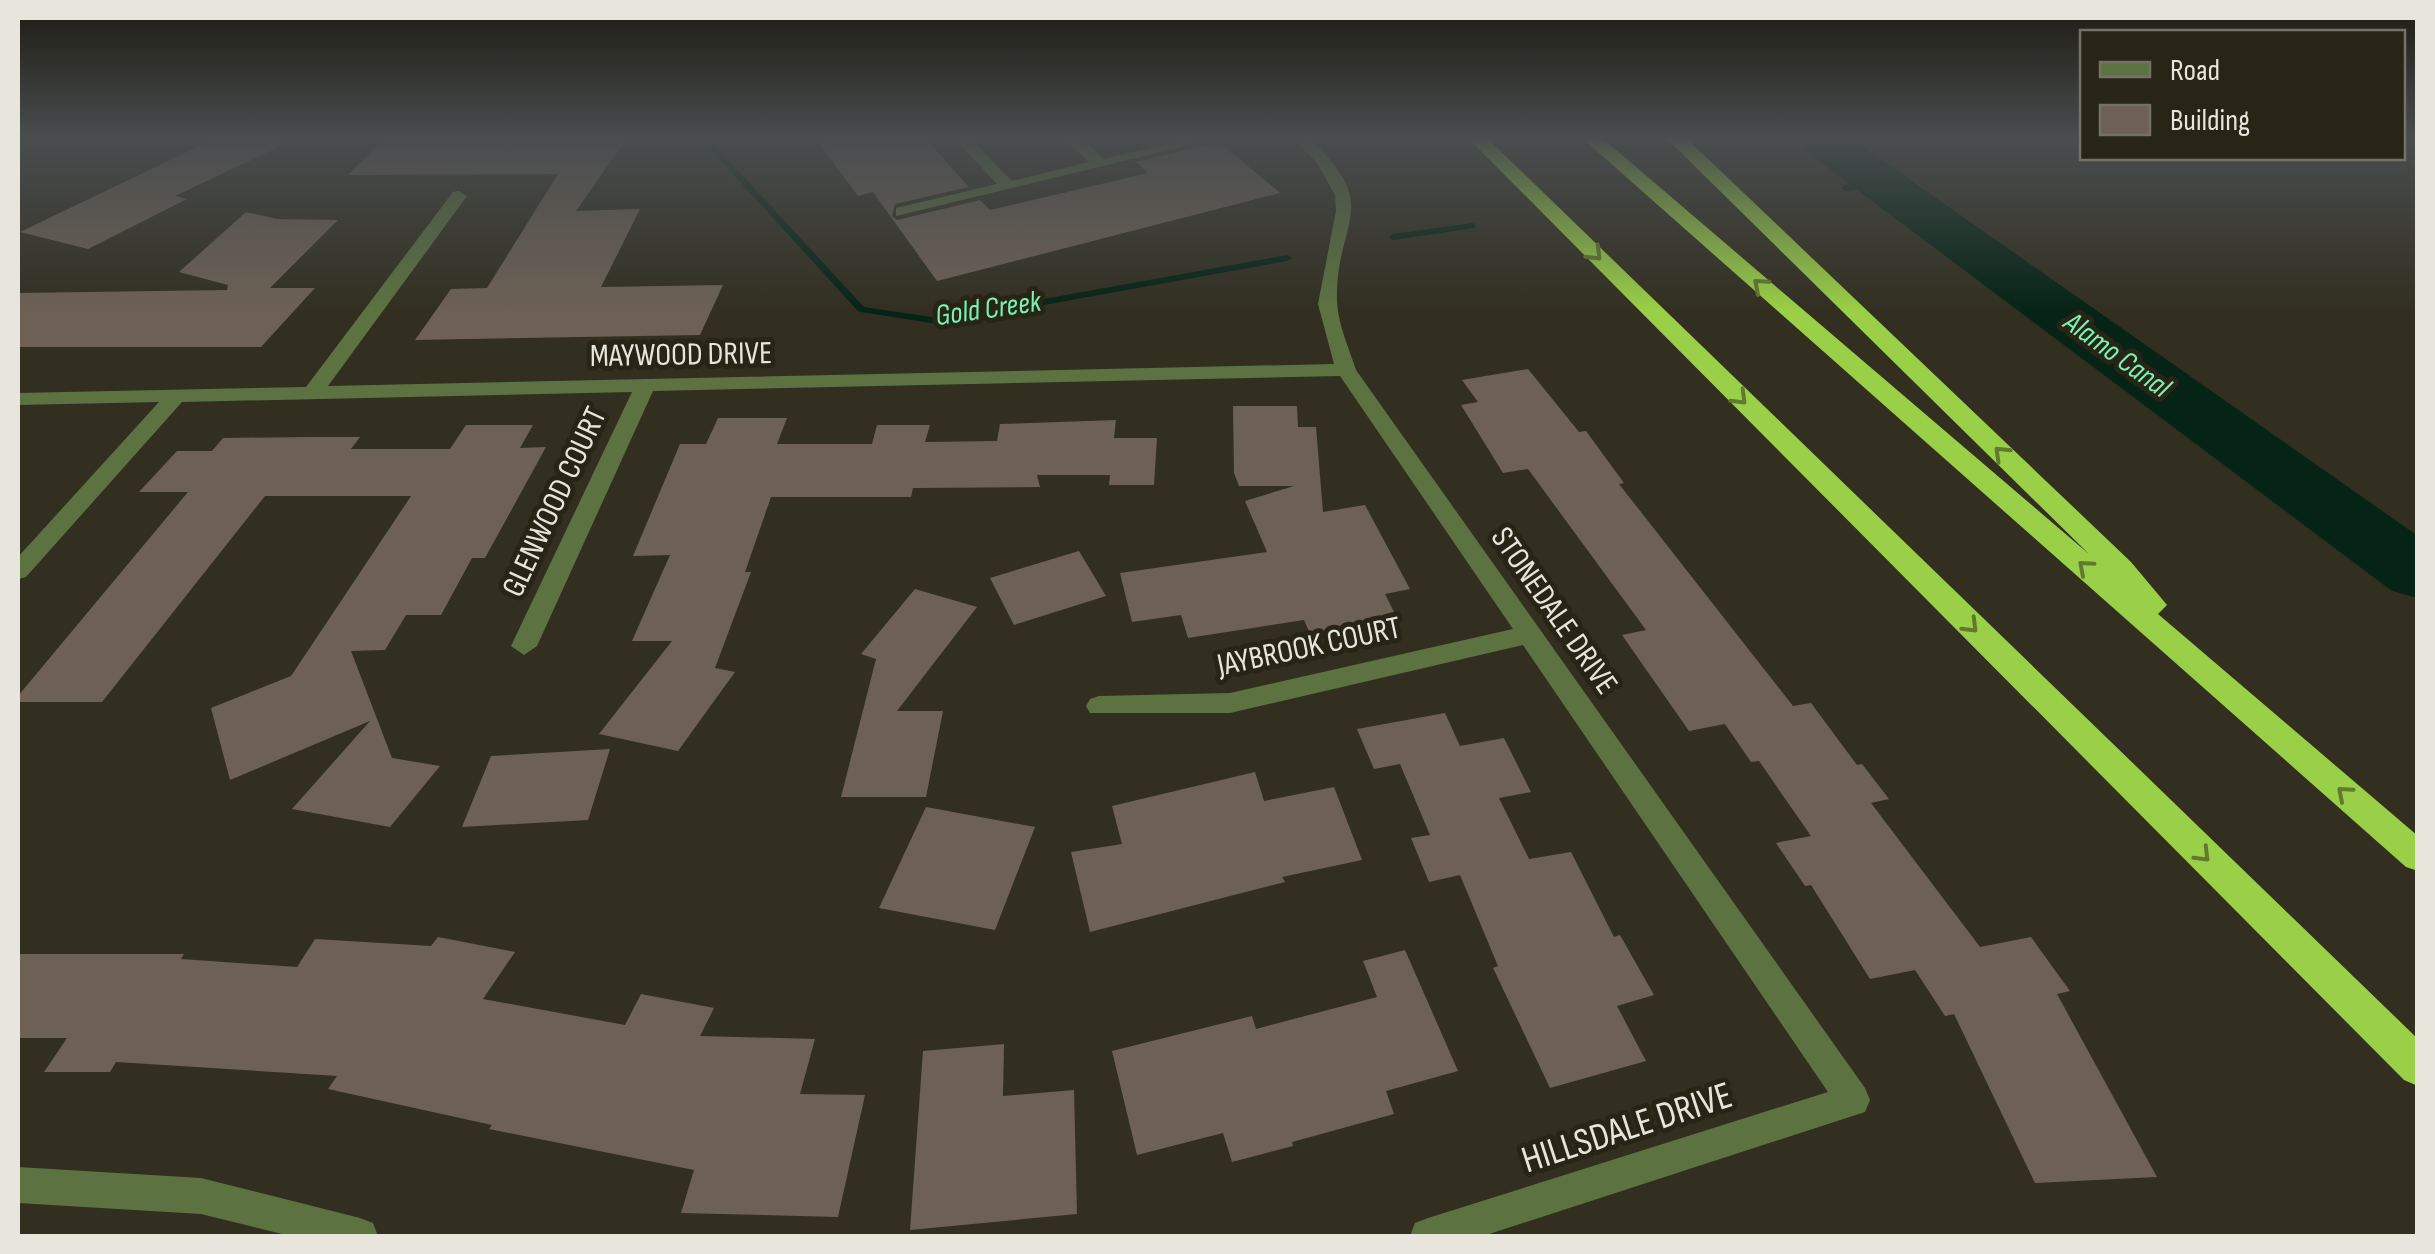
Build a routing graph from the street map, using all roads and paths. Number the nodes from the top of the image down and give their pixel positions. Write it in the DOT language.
graph roads {
  1 [pos="460,196"];
  2 [pos="969,196"];
  3 [pos="1344,196"];
  4 [pos="1535,196"];
  5 [pos="1657,196"];
  6 [pos="1735,196"];
  7 [pos="902,212"];
  8 [pos="1346,370"];
  9 [pos="645,386"];
  10 [pos="312,392"];
  11 [pos="176,396"];
  12 [pos="18,399"];
  13 [pos="18,571"];
  14 [pos="1531,634"];
  15 [pos="524,646"];
  16 [pos="2211,677"];
  17 [pos="1099,706"];
  18 [pos="2418,857"];
  19 [pos="2418,1067"];
  20 [pos="1853,1100"];
  21 [pos="18,1185"];
  22 [pos="360,1236"];
  23 [pos="1428,1236"];
  1 -- 10 [label="street"];
  2 -- 7 [label="street"];
  3 -- 8 [label="street, STONEDALE DRIVE"];
  4 -- 19 [label="highway, one-way"];
  16 -- 5 [label="highway, one-way"];
  16 -- 6 [label="highway, one-way"];
  8 -- 9 [label="street, MAYWOOD DRIVE"];
  8 -- 14 [label="street, STONEDALE DRIVE"];
  9 -- 10 [label="street, MAYWOOD DRIVE"];
  9 -- 15 [label="street, GLENWOOD COURT"];
  10 -- 11 [label="street, MAYWOOD DRIVE"];
  11 -- 12 [label="street, MAYWOOD DRIVE"];
  11 -- 13 [label="street"];
  14 -- 17 [label="street, JAYBROOK COURT"];
  14 -- 20 [label="street, STONEDALE DRIVE"];
  18 -- 16 [label="highway, one-way"];
  20 -- 23 [label="street, HILLSDALE DRIVE"];
  21 -- 22 [label="street"];
}
